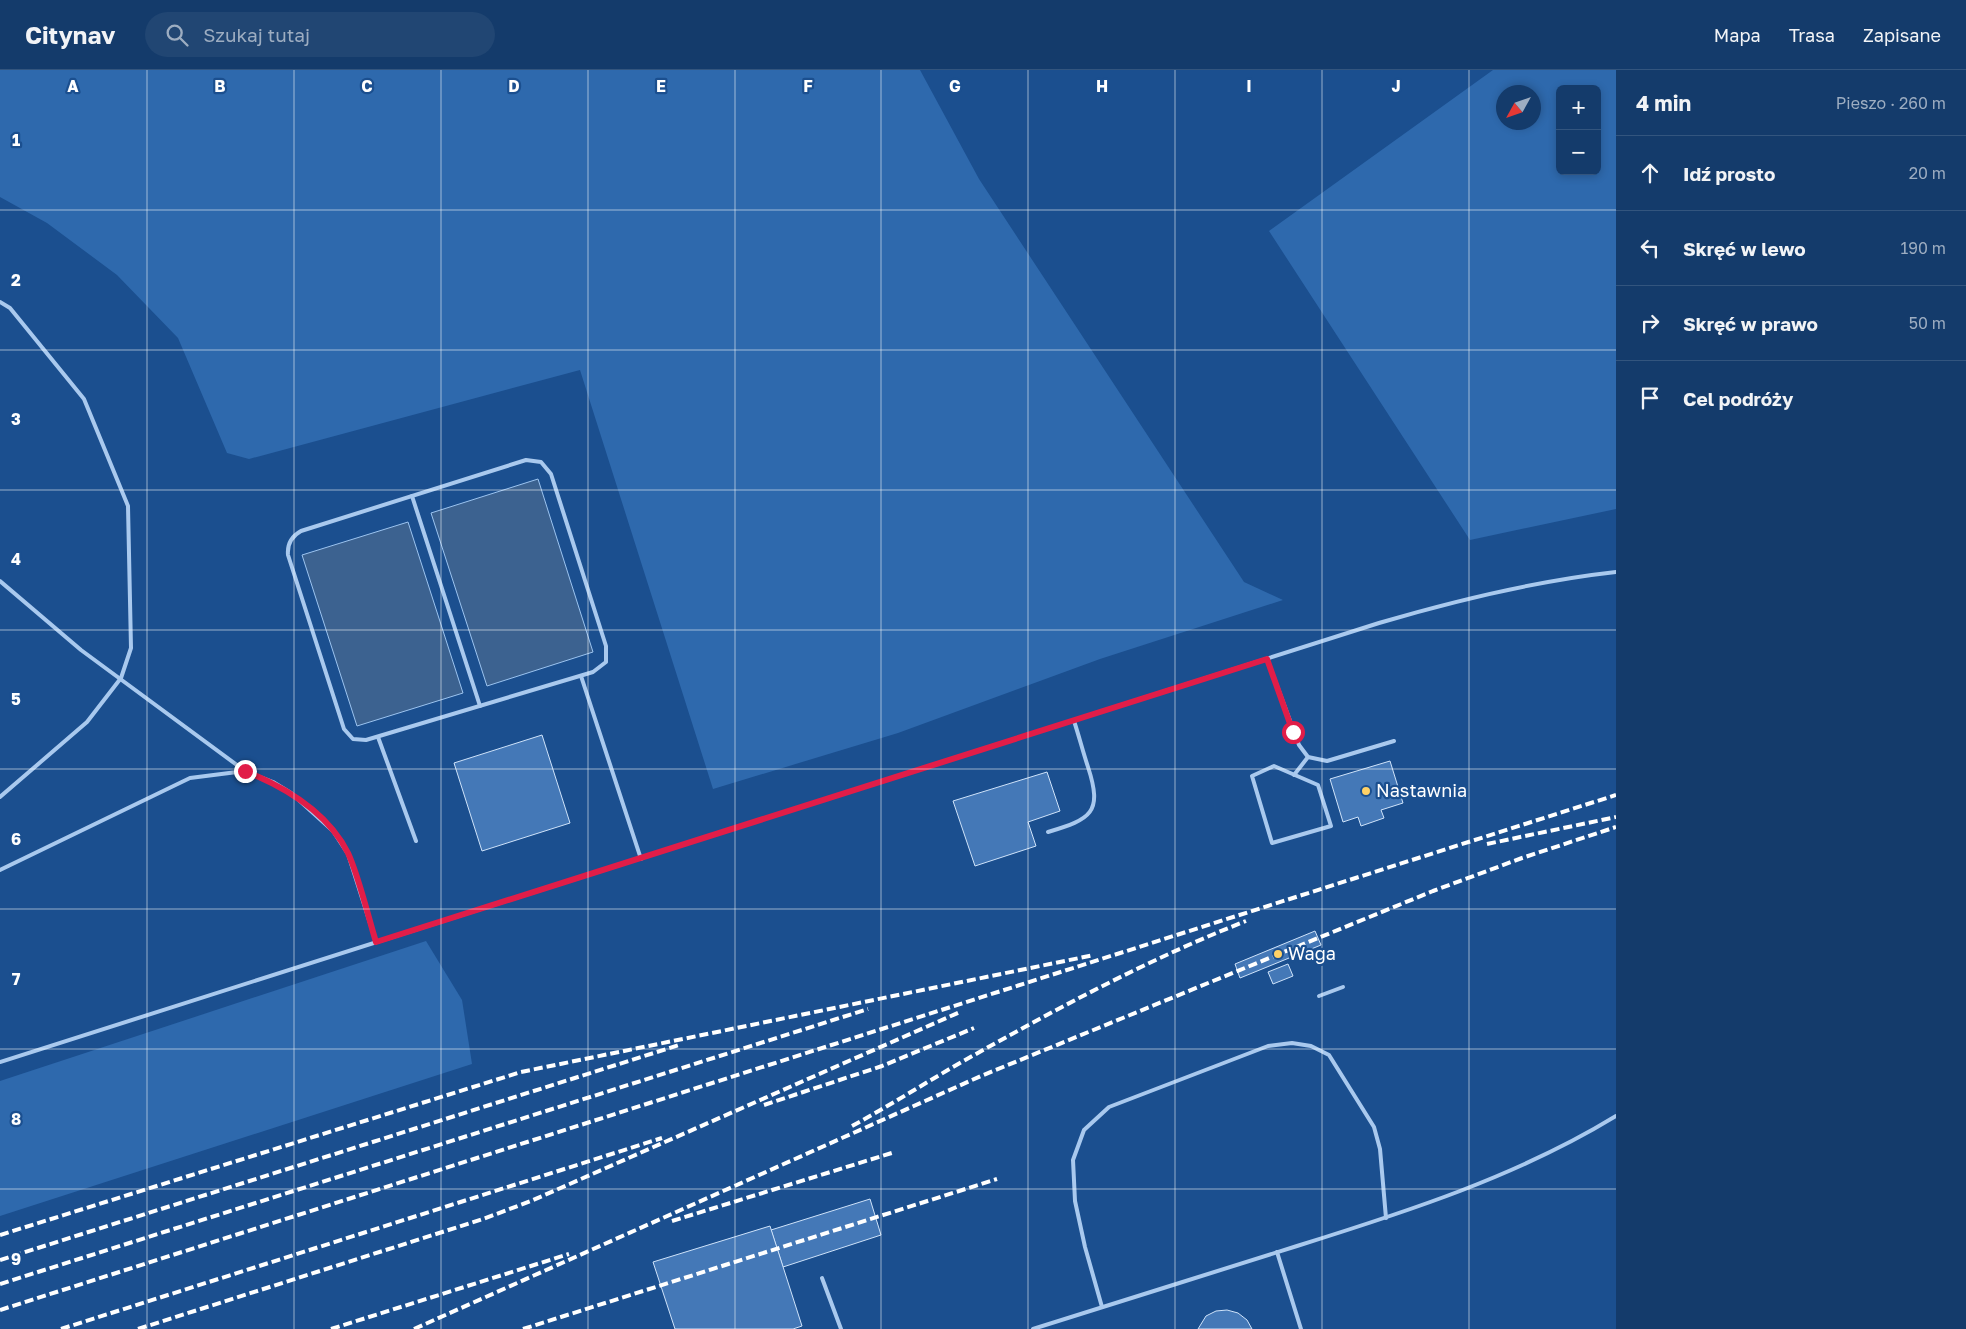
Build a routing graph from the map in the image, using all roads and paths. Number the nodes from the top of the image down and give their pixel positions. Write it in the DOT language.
graph roads {
  1 [pos="0,302"];
  2 [pos="412,496"];
  3 [pos="1616,572"];
  4 [pos="0,581"];
  5 [pos="1267,659"];
  6 [pos="581,676"];
  7 [pos="120,678"];
  8 [pos="480,706"];
  9 [pos="1074,721"];
  10 [pos="378,736"];
  11 [pos="1394,741"];
  12 [pos="1308,757"];
  13 [pos="245,771"];
  14 [pos="1294,775"];
  15 [pos="0,796"];
  16 [pos="1048,832"];
  17 [pos="416,841"];
  18 [pos="641,859"];
  19 [pos="0,870"];
  20 [pos="376,942"];
  21 [pos="1343,986"];
  22 [pos="1319,996"];
  23 [pos="0,1062"];
  24 [pos="1616,1116"];
  25 [pos="1386,1218"];
  26 [pos="1278,1252"];
  27 [pos="822,1278"];
  28 [pos="1102,1307"];
  29 [pos="841,1329"];
  30 [pos="1033,1329"];
  31 [pos="1301,1329"];
  1 -- 7 [label="lane"];
  2 -- 6 [label="lane"];
  2 -- 8 [label="lane"];
  2 -- 10 [label="lane"];
  3 -- 5 [label="lane"];
  4 -- 7 [label="lane"];
  5 -- 9 [label="lane"];
  5 -- 12 [label="lane"];
  6 -- 8 [label="lane"];
  6 -- 18 [label="lane"];
  7 -- 13 [label="lane"];
  7 -- 15 [label="lane"];
  8 -- 10 [label="lane"];
  9 -- 16 [label="lane"];
  9 -- 18 [label="lane"];
  10 -- 17 [label="lane"];
  11 -- 12 [label="lane"];
  12 -- 14 [label="lane"];
  13 -- 19 [label="lane"];
  13 -- 20 [label="lane"];
  14 -- 14 [label="lane"];
  18 -- 20 [label="lane"];
  20 -- 23 [label="lane"];
  21 -- 22 [label="lane"];
  24 -- 25 [label="lane"];
  25 -- 26 [label="lane"];
  25 -- 28 [label="lane"];
  26 -- 28 [label="lane"];
  26 -- 31 [label="lane"];
  27 -- 29 [label="lane"];
  28 -- 30 [label="lane"];
}
